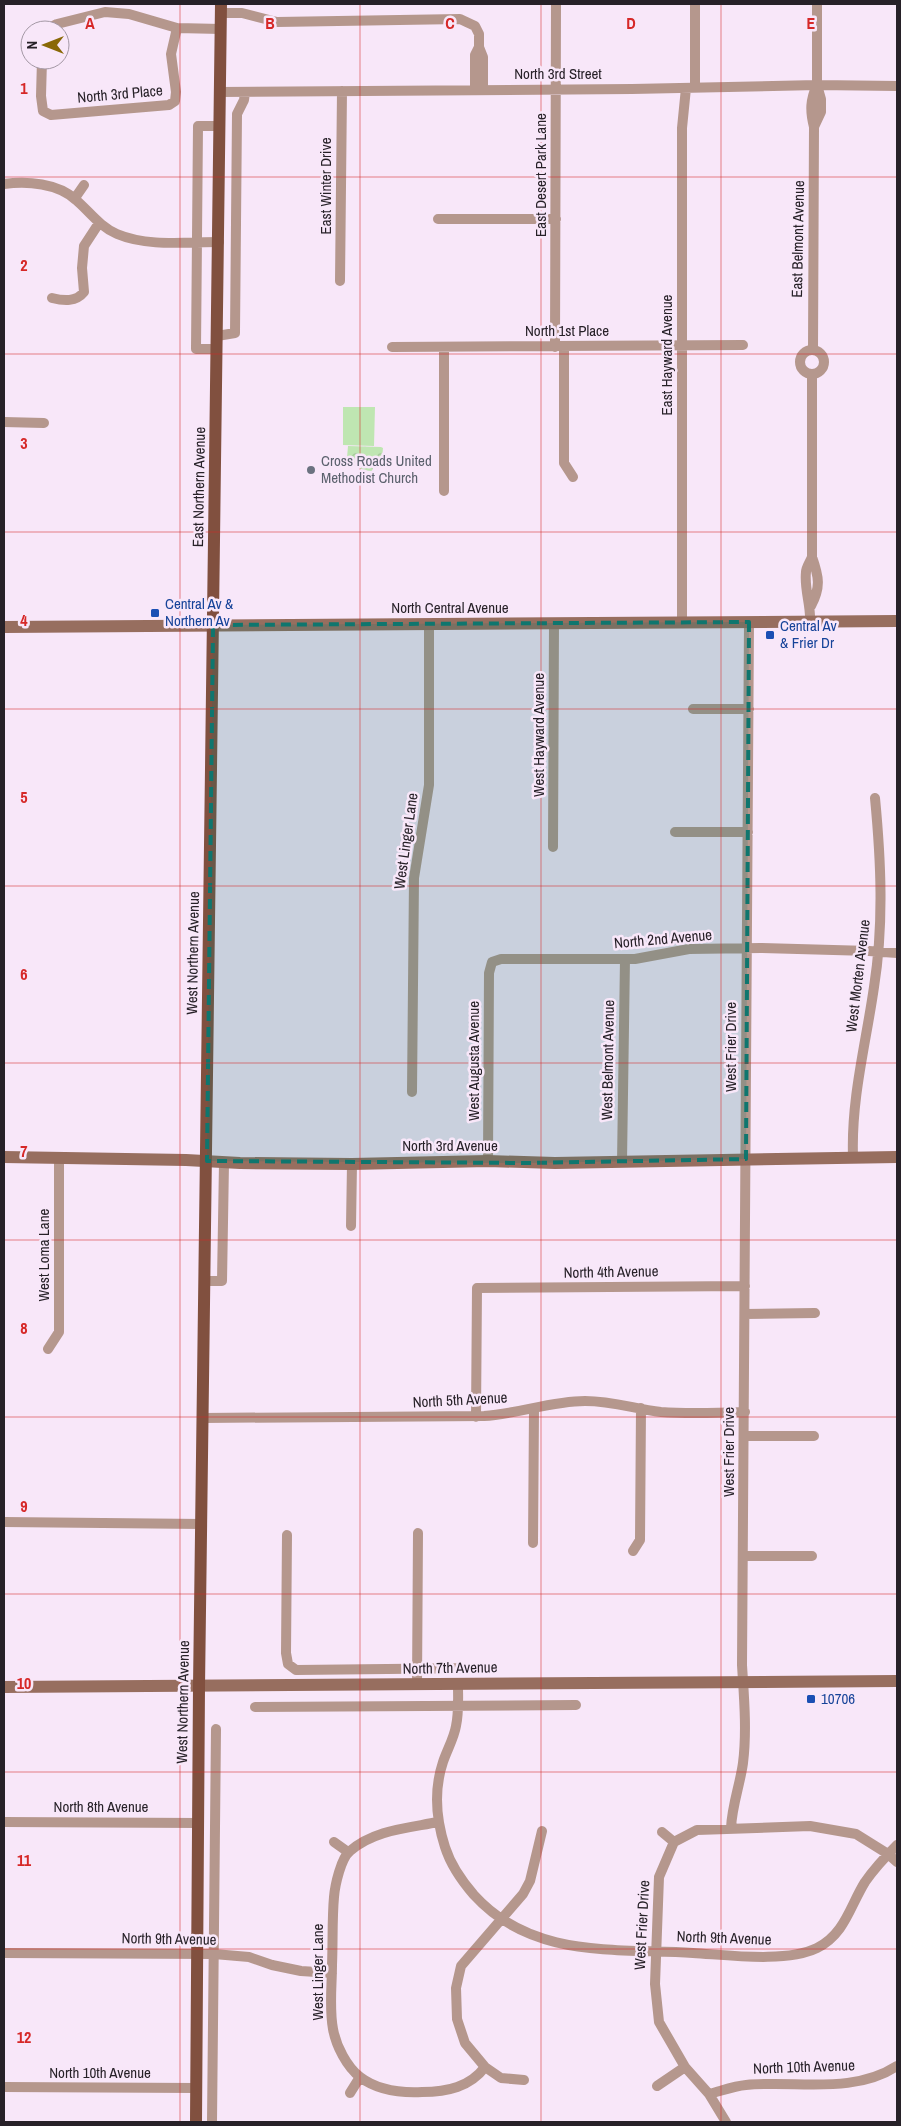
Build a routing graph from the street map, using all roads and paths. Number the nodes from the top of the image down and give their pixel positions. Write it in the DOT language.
graph roads {
  1 [pos="556,4"];
  2 [pos="695,4"];
  3 [pos="817,4"];
  4 [pos="221,8"];
  5 [pos="70,21"];
  6 [pos="176,28"];
  7 [pos="220,29"];
  8 [pos="42,70"];
  9 [pos="817,85"];
  10 [pos="897,86"];
  11 [pos="691,88"];
  12 [pos="479,89"];
  13 [pos="556,89"];
  14 [pos="342,91"];
  15 [pos="219,92"];
  16 [pos="245,92"];
  17 [pos="219,126"];
  18 [pos="4,184"];
  19 [pos="84,185"];
  20 [pos="75,198"];
  21 [pos="438,219"];
  22 [pos="556,219"];
  23 [pos="99,222"];
  24 [pos="196,242"];
  25 [pos="219,242"];
  26 [pos="340,281"];
  27 [pos="52,298"];
  28 [pos="217,336"];
  29 [pos="743,345"];
  30 [pos="682,346"];
  31 [pos="392,347"];
  32 [pos="444,347"];
  33 [pos="560,347"];
  34 [pos="217,350"];
  35 [pos="812,350"];
  36 [pos="812,374"];
  37 [pos="4,422"];
  38 [pos="44,423"];
  39 [pos="573,477"];
  40 [pos="444,491"];
  41 [pos="897,620"];
  42 [pos="810,621"];
  43 [pos="749,622"];
  44 [pos="682,623"];
  45 [pos="554,624"];
  46 [pos="213,625"];
  47 [pos="429,625"];
  48 [pos="4,627"];
  49 [pos="693,709"];
  50 [pos="748,709"];
  51 [pos="875,798"];
  52 [pos="675,832"];
  53 [pos="748,832"];
  54 [pos="553,847"];
  55 [pos="747,948"];
  56 [pos="878,951"];
  57 [pos="897,953"];
  58 [pos="625,959"];
  59 [pos="492,962"];
  60 [pos="412,1092"];
  61 [pos="853,1156"];
  62 [pos="4,1157"];
  63 [pos="897,1157"];
  64 [pos="59,1158"];
  65 [pos="746,1158"];
  66 [pos="206,1161"];
  67 [pos="488,1161"];
  68 [pos="622,1162"];
  69 [pos="224,1163"];
  70 [pos="352,1164"];
  71 [pos="351,1226"];
  72 [pos="205,1281"];
  73 [pos="745,1286"];
  74 [pos="815,1313"];
  75 [pos="745,1314"];
  76 [pos="48,1349"];
  77 [pos="641,1408"];
  78 [pos="534,1409"];
  79 [pos="745,1412"];
  80 [pos="476,1417"];
  81 [pos="203,1418"];
  82 [pos="744,1436"];
  83 [pos="814,1436"];
  84 [pos="4,1522"];
  85 [pos="202,1524"];
  86 [pos="418,1533"];
  87 [pos="287,1535"];
  88 [pos="533,1543"];
  89 [pos="633,1551"];
  90 [pos="744,1556"];
  91 [pos="812,1556"];
  92 [pos="478,1668"];
  93 [pos="417,1669"];
  94 [pos="897,1681"];
  95 [pos="743,1682"];
  96 [pos="458,1684"];
  97 [pos="417,1685"];
  98 [pos="4,1687"];
  99 [pos="199,1687"];
  100 [pos="576,1705"];
  101 [pos="458,1706"];
  102 [pos="255,1707"];
  103 [pos="216,1729"];
  104 [pos="4,1822"];
  105 [pos="438,1822"];
  106 [pos="198,1823"];
  107 [pos="732,1828"];
  108 [pos="542,1831"];
  109 [pos="662,1832"];
  110 [pos="334,1842"];
  111 [pos="674,1842"];
  112 [pos="897,1845"];
  113 [pos="348,1852"];
  114 [pos="888,1854"];
  115 [pos="897,1862"];
  116 [pos="502,1918"];
  117 [pos="655,1950"];
  118 [pos="4,1953"];
  119 [pos="198,1954"];
  120 [pos="214,1954"];
  121 [pos="332,1973"];
  122 [pos="897,2066"];
  123 [pos="486,2067"];
  124 [pos="684,2067"];
  125 [pos="360,2077"];
  126 [pos="524,2080"];
  127 [pos="657,2086"];
  128 [pos="4,2087"];
  129 [pos="196,2088"];
  130 [pos="350,2092"];
  131 [pos="709,2094"];
  132 [pos="196,2122"];
  133 [pos="212,2122"];
  134 [pos="726,2122"];
  1 -- 13 [label="street, East Desert Park Lane"];
  2 -- 11 [label="street, East Hayward Avenue"];
  3 -- 9 [label="street, East Belmont Avenue"];
  4 -- 7 [label="main road, East Northern Avenue"];
  4 -- 12 [label="street"];
  5 -- 6 [label="street"];
  6 -- 7 [label="street"];
  6 -- 8 [label="street, North 3rd Place"];
  7 -- 15 [label="main road, East Northern Avenue"];
  9 -- 10 [label="street, North 3rd Street"];
  9 -- 11 [label="street, North 3rd Street"];
  9 -- 35 [label="street, East Belmont Avenue"];
  11 -- 13 [label="street, North 3rd Street"];
  11 -- 30 [label="street, East Hayward Avenue"];
  12 -- 13 [label="street, North 3rd Street"];
  12 -- 14 [label="street, North 3rd Street"];
  13 -- 22 [label="street, East Desert Park Lane"];
  14 -- 16 [label="street, North 3rd Street"];
  14 -- 26 [label="street, East Winter Drive"];
  15 -- 16 [label="street, North 3rd Street"];
  15 -- 17 [label="main road, East Northern Avenue"];
  16 -- 28 [label="street"];
  17 -- 24 [label="street"];
  17 -- 25 [label="main road, East Northern Avenue"];
  18 -- 20 [label="street"];
  19 -- 20 [label="street"];
  20 -- 23 [label="street"];
  21 -- 22 [label="street"];
  22 -- 33 [label="street, East Desert Park Lane"];
  23 -- 24 [label="street"];
  23 -- 27 [label="street"];
  24 -- 25 [label="street"];
  24 -- 34 [label="street"];
  25 -- 28 [label="main road, East Northern Avenue"];
  28 -- 34 [label="main road, East Northern Avenue"];
  29 -- 30 [label="street, North 1st Place"];
  30 -- 33 [label="street, North 1st Place"];
  30 -- 44 [label="street, East Hayward Avenue"];
  31 -- 32 [label="street, North 1st Place"];
  32 -- 33 [label="street, North 1st Place"];
  32 -- 40 [label="street"];
  33 -- 39 [label="street, East Desert Park Lane"];
  34 -- 46 [label="main road, East Northern Avenue"];
  35 -- 36 [label="street, East Belmont Avenue"];
  35 -- 36 [label="street"];
  36 -- 42 [label="street, East Belmont Avenue"];
  37 -- 38 [label="street"];
  41 -- 42 [label="main road, North Central Avenue"];
  42 -- 43 [label="main road, North Central Avenue"];
  43 -- 44 [label="main road, North Central Avenue"];
  43 -- 50 [label="street, West Frier Drive"];
  44 -- 45 [label="main road, North Central Avenue"];
  45 -- 47 [label="main road, North Central Avenue"];
  45 -- 54 [label="street, West Hayward Avenue"];
  46 -- 47 [label="main road, North Central Avenue"];
  46 -- 48 [label="main road, North Central Avenue"];
  46 -- 66 [label="main road, West Northern Avenue"];
  47 -- 60 [label="street, West Linger Lane"];
  49 -- 50 [label="street"];
  50 -- 53 [label="street, West Frier Drive"];
  51 -- 56 [label="street, West Morten Avenue"];
  52 -- 53 [label="street"];
  53 -- 55 [label="street, West Frier Drive"];
  55 -- 56 [label="street, North 2nd Avenue"];
  55 -- 58 [label="street, North 2nd Avenue"];
  55 -- 65 [label="street, West Frier Drive"];
  56 -- 57 [label="street, North 2nd Avenue"];
  56 -- 61 [label="street, West Morten Avenue"];
  58 -- 59 [label="street, North 2nd Avenue"];
  58 -- 68 [label="street, West Belmont Avenue"];
  59 -- 67 [label="street, West Augusta Avenue"];
  61 -- 63 [label="main road, North 3rd Avenue"];
  61 -- 65 [label="main road, North 3rd Avenue"];
  62 -- 64 [label="main road, North 3rd Avenue"];
  64 -- 66 [label="main road, North 3rd Avenue"];
  64 -- 76 [label="street, West Loma Lane"];
  65 -- 68 [label="main road, North 3rd Avenue"];
  65 -- 73 [label="street, West Frier Drive"];
  66 -- 69 [label="main road, North 3rd Avenue"];
  66 -- 72 [label="main road, West Northern Avenue"];
  67 -- 68 [label="main road, North 3rd Avenue"];
  67 -- 70 [label="main road, North 3rd Avenue"];
  69 -- 70 [label="main road, North 3rd Avenue"];
  69 -- 72 [label="street"];
  70 -- 71 [label="street"];
  72 -- 81 [label="main road, West Northern Avenue"];
  73 -- 75 [label="street, West Frier Drive"];
  73 -- 80 [label="street, North 4th Avenue"];
  74 -- 75 [label="street"];
  75 -- 79 [label="street, West Frier Drive"];
  77 -- 78 [label="street, North 5th Avenue"];
  77 -- 79 [label="street, North 5th Avenue"];
  77 -- 89 [label="street"];
  78 -- 80 [label="street, North 5th Avenue"];
  78 -- 88 [label="street"];
  79 -- 82 [label="street, West Frier Drive"];
  80 -- 81 [label="street, North 5th Avenue"];
  81 -- 85 [label="main road, West Northern Avenue"];
  82 -- 83 [label="street"];
  82 -- 90 [label="street, West Frier Drive"];
  84 -- 85 [label="street"];
  85 -- 99 [label="main road, West Northern Avenue"];
  86 -- 93 [label="street"];
  87 -- 93 [label="street"];
  90 -- 91 [label="street"];
  90 -- 95 [label="street, West Frier Drive"];
  92 -- 93 [label="street"];
  93 -- 97 [label="street"];
  94 -- 95 [label="main road, North 7th Avenue"];
  95 -- 96 [label="main road, North 7th Avenue"];
  95 -- 107 [label="street, West Frier Drive"];
  96 -- 97 [label="main road, North 7th Avenue"];
  96 -- 101 [label="street"];
  97 -- 99 [label="main road, North 7th Avenue"];
  98 -- 99 [label="main road, North 7th Avenue"];
  99 -- 106 [label="main road, West Northern Avenue"];
  100 -- 101 [label="street"];
  101 -- 102 [label="street"];
  101 -- 105 [label="street"];
  103 -- 120 [label="street"];
  104 -- 106 [label="street, North 8th Avenue"];
  105 -- 113 [label="street"];
  105 -- 116 [label="street"];
  106 -- 119 [label="main road, West Northern Avenue"];
  107 -- 111 [label="street"];
  107 -- 114 [label="street"];
  108 -- 116 [label="street"];
  109 -- 111 [label="street"];
  110 -- 113 [label="street"];
  111 -- 117 [label="street, West Frier Drive"];
  112 -- 114 [label="street, North 9th Avenue"];
  113 -- 121 [label="street, West Linger Lane"];
  114 -- 115 [label="street"];
  114 -- 117 [label="street, North 9th Avenue"];
  116 -- 117 [label="street, North 9th Avenue"];
  116 -- 123 [label="street"];
  117 -- 124 [label="street, West Frier Drive"];
  118 -- 119 [label="street, North 9th Avenue"];
  119 -- 120 [label="street, North 9th Avenue"];
  119 -- 129 [label="main road, West Northern Avenue"];
  120 -- 121 [label="street, North 9th Avenue"];
  120 -- 133 [label="street"];
  121 -- 125 [label="street, West Linger Lane"];
  122 -- 131 [label="street, North 10th Avenue"];
  123 -- 125 [label="street, West Linger Lane"];
  123 -- 126 [label="street"];
  124 -- 127 [label="street"];
  124 -- 131 [label="street, West Frier Drive"];
  125 -- 130 [label="street"];
  128 -- 129 [label="street, North 10th Avenue"];
  129 -- 132 [label="main road, West Northern Avenue"];
  131 -- 134 [label="street, West Frier Drive"];
}
